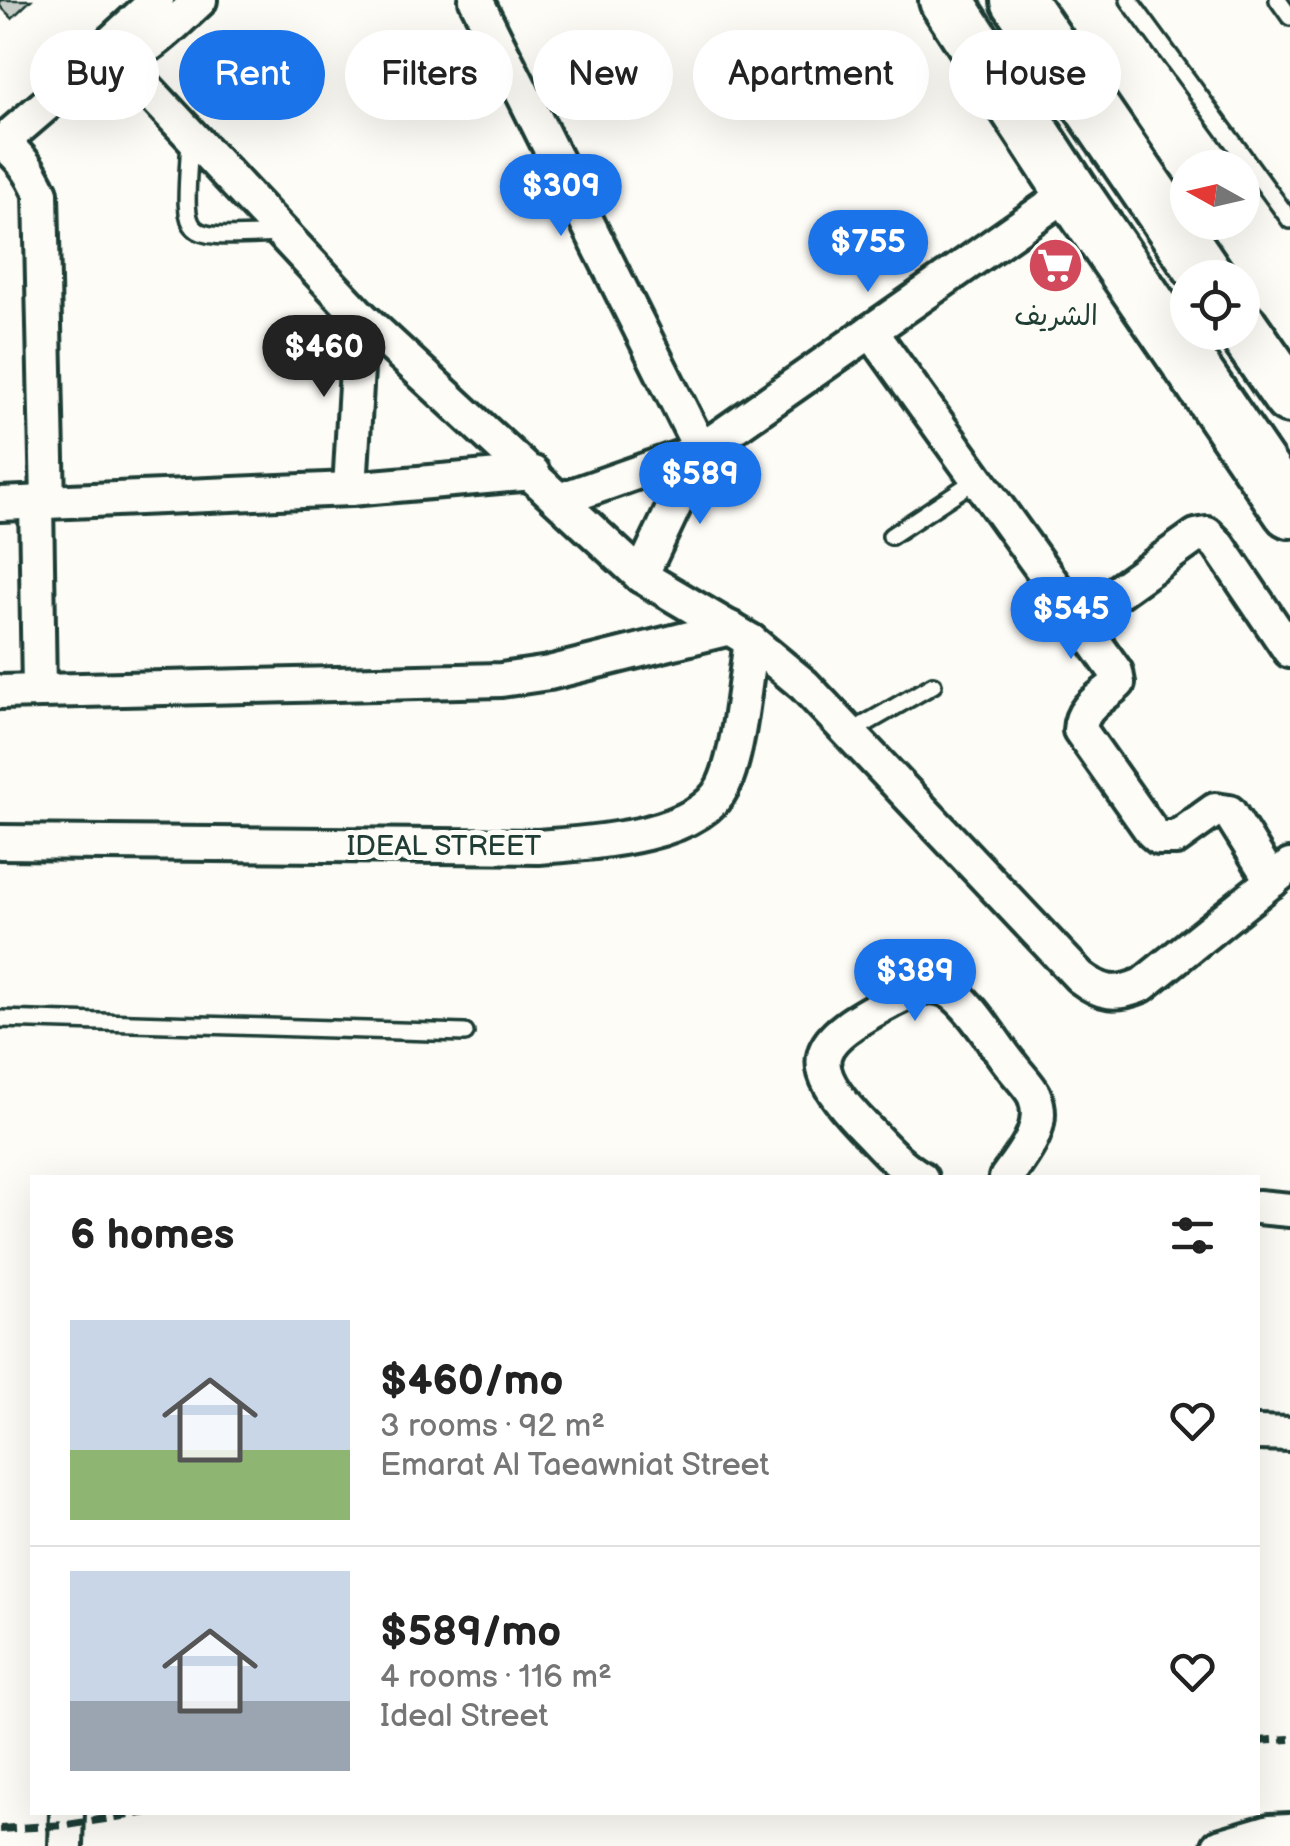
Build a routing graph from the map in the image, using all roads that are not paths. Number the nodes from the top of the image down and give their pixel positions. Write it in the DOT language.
graph roads {
  1 [pos="157,0"];
  2 [pos="200,0"];
  3 [pos="476,0"];
  4 [pos="946,0"];
  5 [pos="1018,0"];
  6 [pos="1129,0"];
  7 [pos="1278,0"];
  8 [pos="1290,16"];
  9 [pos="131,30"];
  10 [pos="159,36"];
  11 [pos="159,105"];
  12 [pos="30,120"];
  13 [pos="190,136"];
  14 [pos="1,143"];
  15 [pos="1070,191"];
  16 [pos="1290,220"];
  17 [pos="282,234"];
  18 [pos="1196,260"];
  19 [pos="360,316"];
  20 [pos="871,331"];
  21 [pos="1257,350"];
  22 [pos="1290,397"];
  23 [pos="701,450"];
  24 [pos="533,473"];
  25 [pos="977,479"];
  26 [pos="350,489"];
  27 [pos="562,499"];
  28 [pos="42,502"];
  29 [pos="0,504"];
  30 [pos="1290,511"];
  31 [pos="891,536"];
  32 [pos="642,576"];
  33 [pos="1078,620"];
  34 [pos="741,634"];
  35 [pos="1290,651"];
  36 [pos="933,685"];
  37 [pos="39,691"];
  38 [pos="0,692"];
  39 [pos="852,732"];
  40 [pos="0,842"];
  41 [pos="1281,873"];
  42 [pos="0,1018"];
  43 [pos="465,1032"];
  44 [pos="915,1175"];
  45 [pos="1008,1175"];
  46 [pos="1260,1207"];
  47 [pos="1290,1210"];
  48 [pos="1260,1433"];
  49 [pos="1290,1434"];
  50 [pos="68,1815"];
  51 [pos="1290,1830"];
  52 [pos="66,1846"];
  53 [pos="1220,1846"];
  1 -- 9 [label="street"];
  2 -- 10 [label="street"];
  3 -- 23 [label="street"];
  4 -- 15 [label="highway"];
  5 -- 18 [label="highway"];
  6 -- 16 [label="lane"];
  7 -- 8 [label="lane"];
  11 -- 13 [label="street"];
  12 -- 14 [label="street"];
  13 -- 17 [label="street"];
  13 -- 17 [label="lane"];
  14 -- 28 [label="street"];
  15 -- 20 [label="street"];
  15 -- 30 [label="highway"];
  17 -- 19 [label="street"];
  19 -- 24 [label="street"];
  19 -- 26 [label="street"];
  20 -- 23 [label="street"];
  20 -- 25 [label="street"];
  21 -- 22 [label="highway"];
  23 -- 27 [label="street"];
  23 -- 32 [label="street"];
  24 -- 26 [label="street"];
  24 -- 27 [label="street"];
  25 -- 31 [label="lane"];
  25 -- 33 [label="street"];
  26 -- 28 [label="street"];
  27 -- 32 [label="street"];
  28 -- 29 [label="street"];
  28 -- 37 [label="street"];
  32 -- 34 [label="street"];
  33 -- 35 [label="street"];
  33 -- 41 [label="street"];
  34 -- 37 [label="street"];
  34 -- 39 [label="street"];
  34 -- 40 [label="street, IDEAL STREET"];
  36 -- 39 [label="lane"];
  37 -- 38 [label="street"];
  39 -- 41 [label="street"];
  42 -- 43 [label="lane"];
  44 -- 45 [label="street"];
  46 -- 47 [label="street"];
  48 -- 49 [label="street"];
  50 -- 52 [label="street"];
  51 -- 53 [label="street"];
}
